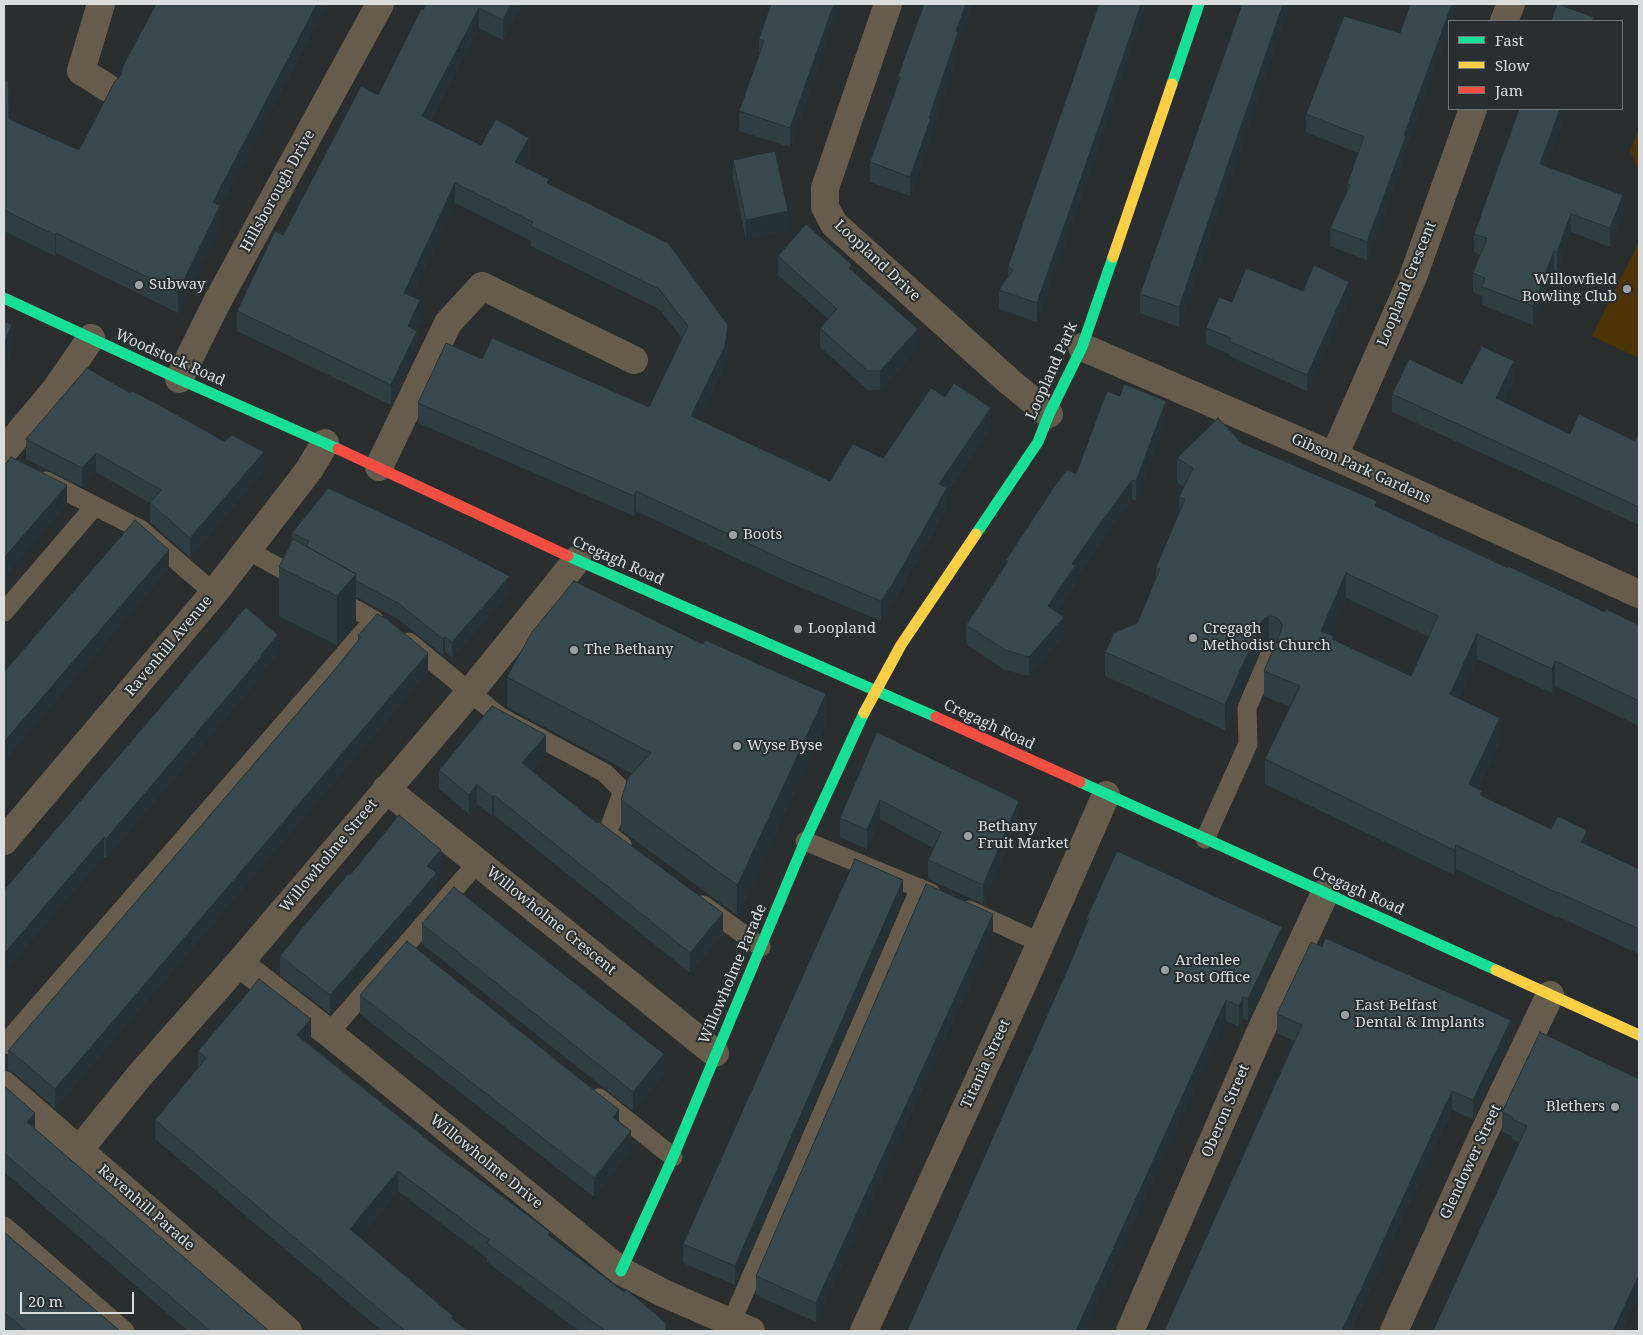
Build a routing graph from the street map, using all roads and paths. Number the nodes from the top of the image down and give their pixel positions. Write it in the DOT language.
graph roads {
  1 [pos="101,4"];
  2 [pos="380,4"];
  3 [pos="888,4"];
  4 [pos="1199,4"];
  5 [pos="1510,4"];
  6 [pos="1504,20"];
  7 [pos="108,88"];
  8 [pos="1473,110"];
  9 [pos="4,298"];
  10 [pos="91,338"];
  11 [pos="1082,347"];
  12 [pos="634,360"];
  13 [pos="179,379"];
  14 [pos="1049,414"];
  15 [pos="325,444"];
  16 [pos="1334,456"];
  17 [pos="12,462"];
  18 [pos="379,467"];
  19 [pos="94,507"];
  20 [pos="247,550"];
  21 [pos="577,560"];
  22 [pos="214,593"];
  23 [pos="1639,594"];
  24 [pos="4,612"];
  25 [pos="374,620"];
  26 [pos="1272,652"];
  27 [pos="876,691"];
  28 [pos="470,692"];
  29 [pos="386,789"];
  30 [pos="1106,795"];
  31 [pos="1205,839"];
  32 [pos="4,841"];
  33 [pos="805,841"];
  34 [pos="637,856"];
  35 [pos="478,862"];
  36 [pos="920,888"];
  37 [pos="1325,893"];
  38 [pos="691,896"];
  39 [pos="1040,942"];
  40 [pos="405,945"];
  41 [pos="761,947"];
  42 [pos="421,957"];
  43 [pos="239,963"];
  44 [pos="1550,995"];
  45 [pos="328,1033"];
  46 [pos="1639,1035"];
  47 [pos="4,1045"];
  48 [pos="715,1053"];
  49 [pos="4,1085"];
  50 [pos="589,1090"];
  51 [pos="79,1150"];
  52 [pos="673,1157"];
  53 [pos="4,1226"];
  54 [pos="621,1271"];
  55 [pos="741,1327"];
  56 [pos="125,1331"];
  57 [pos="288,1331"];
  58 [pos="864,1331"];
  59 [pos="1130,1331"];
  60 [pos="1394,1331"];
  1 -- 7 [label="street"];
  2 -- 13 [label="street, Hillsborough Drive"];
  3 -- 14 [label="street, Loopland Drive"];
  4 -- 11 [label="street, Loopland Park"];
  5 -- 6 [label="street"];
  8 -- 16 [label="street, Loopland Crescent"];
  9 -- 10 [label="street, Woodstock Road"];
  10 -- 13 [label="street, Woodstock Road"];
  10 -- 17 [label="street"];
  11 -- 14 [label="street, Loopland Park"];
  11 -- 16 [label="street, Gibson Park Gardens"];
  12 -- 18 [label="street"];
  13 -- 15 [label="street, Woodstock Road"];
  14 -- 27 [label="street, Loopland Park"];
  15 -- 18 [label="street, Cregagh Road"];
  15 -- 20 [label="street, Ravenhill Avenue"];
  16 -- 23 [label="street, Gibson Park Gardens"];
  17 -- 19 [label="lane"];
  18 -- 21 [label="street, Cregagh Road"];
  19 -- 22 [label="lane"];
  19 -- 24 [label="lane"];
  20 -- 22 [label="street, Ravenhill Avenue"];
  20 -- 25 [label="lane"];
  21 -- 27 [label="street, Cregagh Road"];
  21 -- 28 [label="street, Willowholme Street"];
  22 -- 32 [label="street, Ravenhill Avenue"];
  25 -- 28 [label="lane"];
  25 -- 47 [label="lane"];
  26 -- 31 [label="lane"];
  27 -- 30 [label="street, Cregagh Road"];
  27 -- 33 [label="street, Willowholme Parade"];
  28 -- 29 [label="street, Willowholme Street"];
  28 -- 34 [label="lane"];
  29 -- 35 [label="street, Willowholme Crescent"];
  29 -- 43 [label="street, Willowholme Street"];
  30 -- 31 [label="street, Cregagh Road"];
  30 -- 39 [label="street, Titania Street"];
  31 -- 37 [label="street, Cregagh Road"];
  33 -- 36 [label="lane"];
  33 -- 41 [label="street, Willowholme Parade"];
  35 -- 40 [label="lane"];
  35 -- 48 [label="street, Willowholme Crescent"];
  36 -- 39 [label="lane"];
  36 -- 55 [label="lane"];
  37 -- 44 [label="street, Cregagh Road"];
  37 -- 59 [label="street, Oberon Street"];
  38 -- 41 [label="lane"];
  39 -- 58 [label="street, Titania Street"];
  40 -- 42 [label="lane"];
  40 -- 45 [label="lane"];
  41 -- 48 [label="street, Willowholme Parade"];
  43 -- 45 [label="street, Willowholme Drive"];
  43 -- 51 [label="street, Willowholme Street"];
  44 -- 46 [label="street, Cregagh Road"];
  44 -- 60 [label="street, Glendower Street"];
  45 -- 54 [label="street, Willowholme Drive"];
  48 -- 52 [label="street, Willowholme Parade"];
  49 -- 51 [label="street, Ravenhill Parade"];
  50 -- 52 [label="lane"];
  51 -- 57 [label="street, Ravenhill Parade"];
  52 -- 54 [label="street, Willowholme Parade"];
  53 -- 56 [label="lane"];
  54 -- 55 [label="street, Willowholme Drive"];
}
